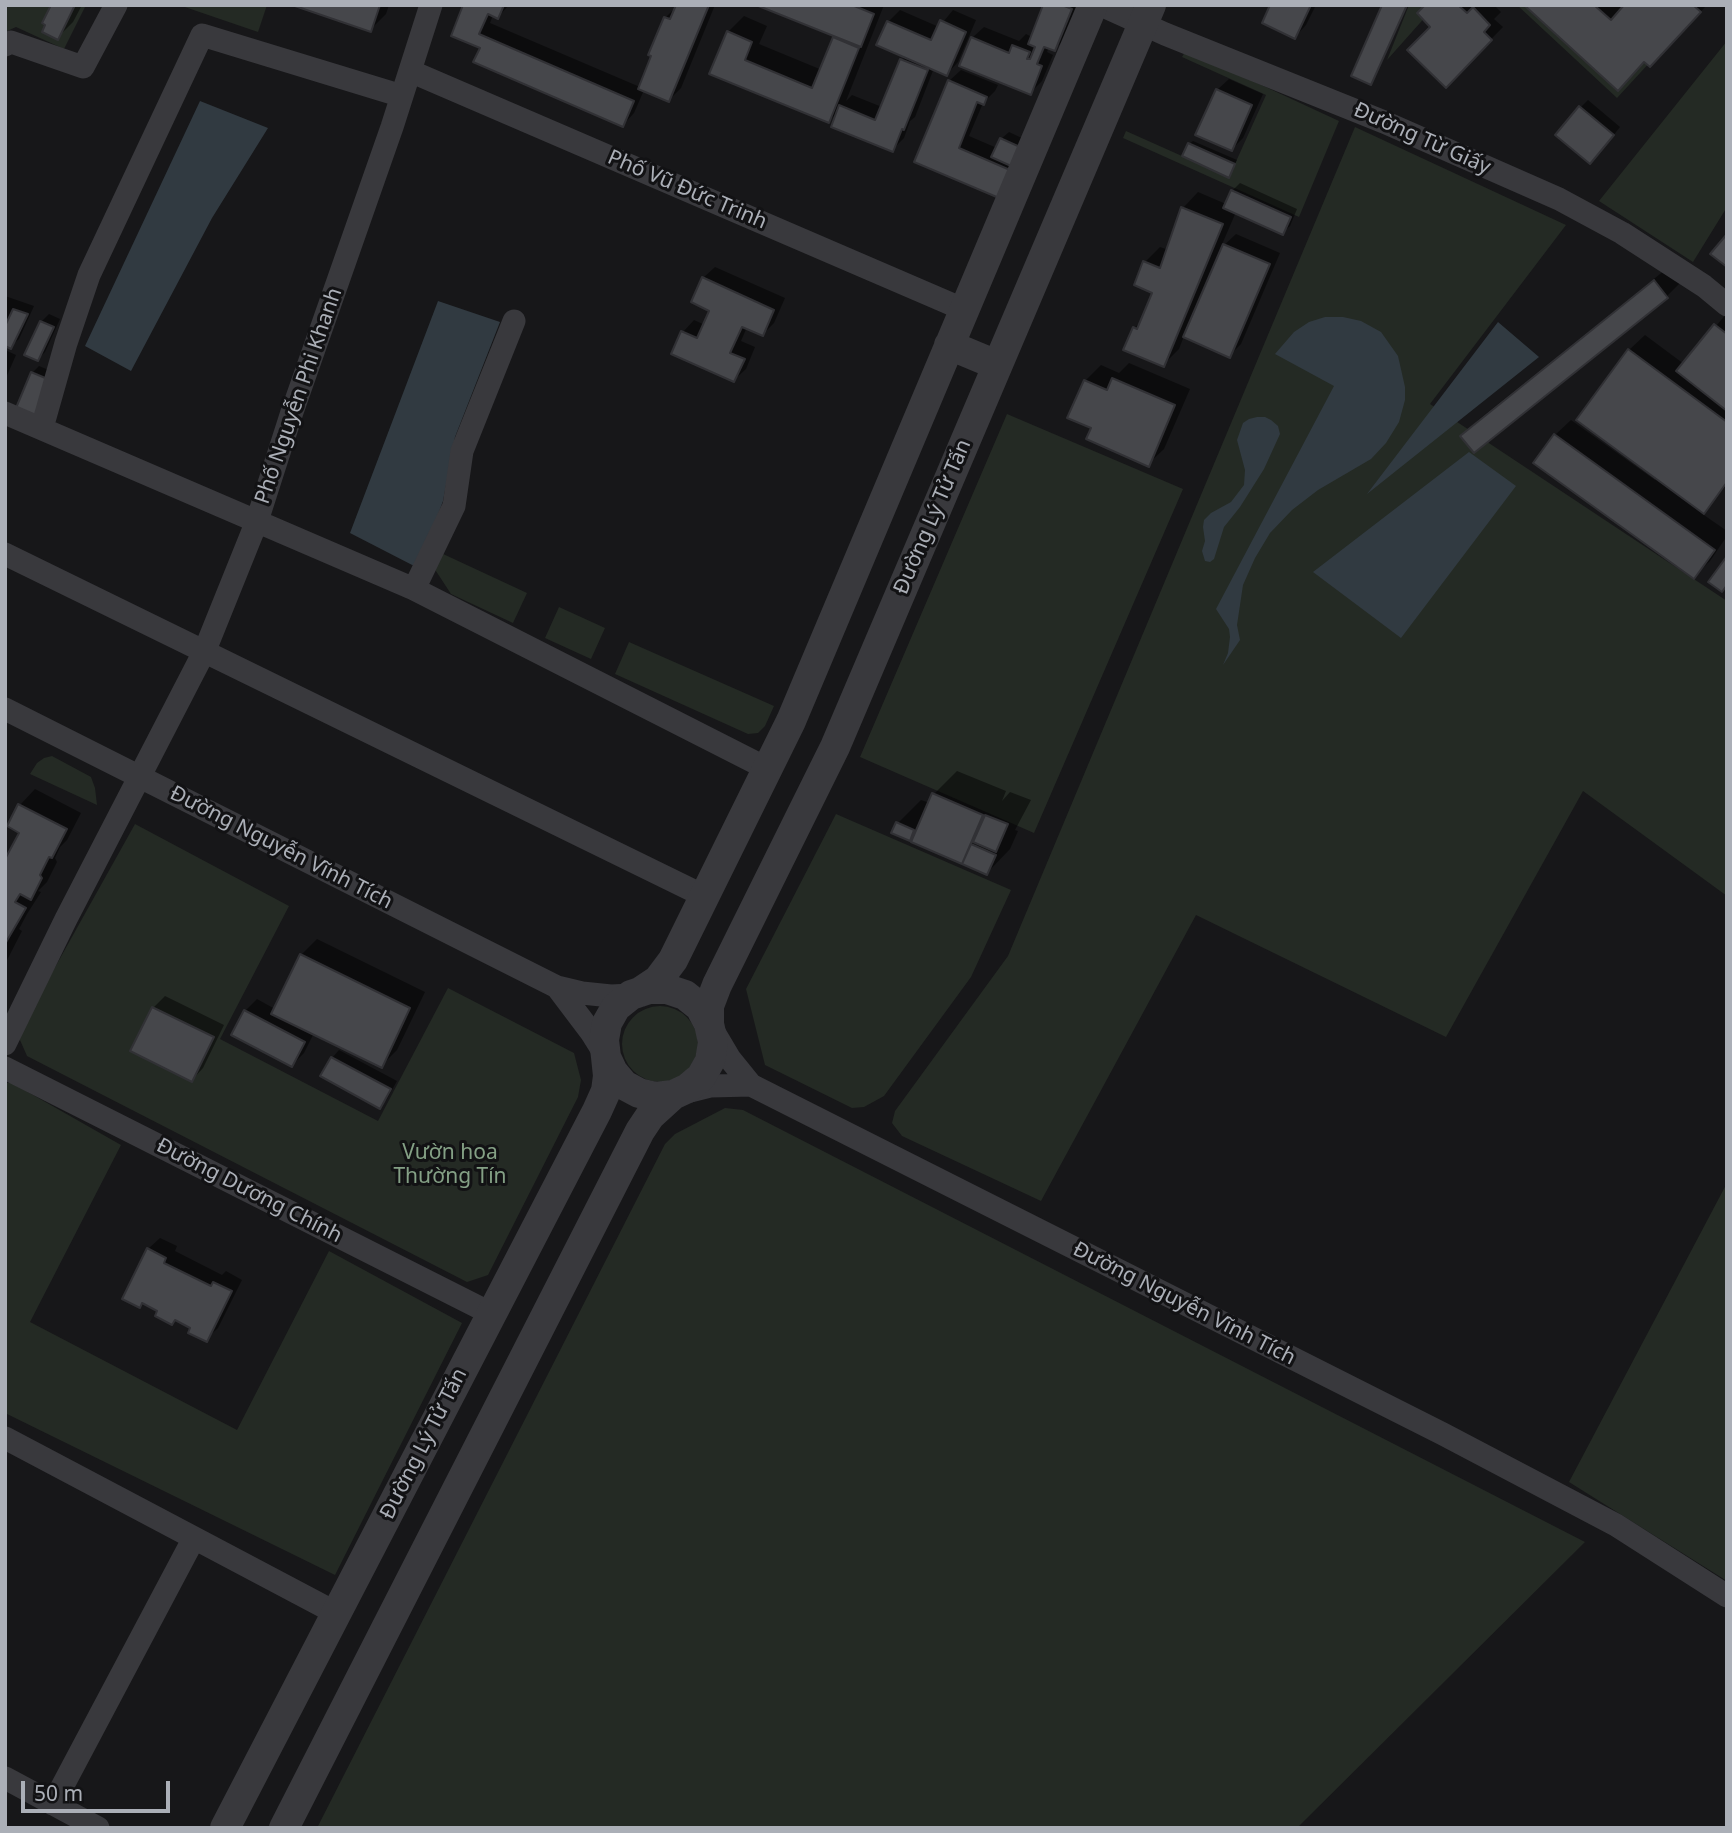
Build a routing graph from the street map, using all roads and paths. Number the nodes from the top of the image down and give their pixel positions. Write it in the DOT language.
graph roads {
  1 [pos="116,5"];
  2 [pos="431,5"];
  3 [pos="1093,5"];
  4 [pos="1101,5"];
  5 [pos="1147,14"];
  6 [pos="5,45"];
  7 [pos="410,71"];
  8 [pos="402,96"];
  9 [pos="1727,305"];
  10 [pos="965,310"];
  11 [pos="514,321"];
  12 [pos="950,345"];
  13 [pos="997,365"];
  14 [pos="5,413"];
  15 [pos="42,428"];
  16 [pos="257,521"];
  17 [pos="5,554"];
  18 [pos="414,589"];
  19 [pos="205,650"];
  20 [pos="5,709"];
  21 [pos="768,769"];
  22 [pos="139,775"];
  23 [pos="705,896"];
  24 [pos="557,987"];
  25 [pos="636,993"];
  26 [pos="709,1024"];
  27 [pos="5,1044"];
  28 [pos="606,1057"];
  29 [pos="5,1068"];
  30 [pos="751,1085"];
  31 [pos="673,1095"];
  32 [pos="492,1314"];
  33 [pos="5,1438"];
  34 [pos="194,1538"];
  35 [pos="1727,1596"];
  36 [pos="336,1613"];
  37 [pos="5,1779"];
  38 [pos="53,1804"];
  39 [pos="98,1828"];
  40 [pos="225,1828"];
  41 [pos="284,1828"];
  1 -- 6 [label="street"];
  2 -- 7 [label="street, Phố Nguyễn Phi Khanh"];
  3 -- 10 [label="street"];
  4 -- 5 [label="street, Đường Từ Giấy"];
  5 -- 9 [label="street, Đường Từ Giấy"];
  5 -- 13 [label="street, Đường Lý Tử Tấn"];
  7 -- 8 [label="street, Phố Nguyễn Phi Khanh"];
  7 -- 10 [label="street, Phố Vũ Đức Trinh"];
  8 -- 15 [label="street"];
  8 -- 16 [label="street, Phố Nguyễn Phi Khanh"];
  10 -- 12 [label="street"];
  11 -- 18 [label="street"];
  12 -- 13 [label="street"];
  12 -- 21 [label="street"];
  13 -- 26 [label="street, Đường Lý Tử Tấn"];
  14 -- 15 [label="street"];
  15 -- 16 [label="street"];
  16 -- 18 [label="street"];
  16 -- 19 [label="street, Phố Nguyễn Phi Khanh"];
  17 -- 19 [label="street"];
  18 -- 21 [label="street"];
  19 -- 22 [label="street, Phố Nguyễn Phi Khanh"];
  19 -- 23 [label="street"];
  20 -- 22 [label="street, Đường Nguyễn Vĩnh Tích"];
  21 -- 23 [label="street"];
  22 -- 24 [label="street, Đường Nguyễn Vĩnh Tích"];
  22 -- 27 [label="street, Phố Nguyễn Phi Khanh"];
  23 -- 25 [label="street"];
  24 -- 25 [label="street"];
  24 -- 28 [label="street"];
  25 -- 26 [label="street"];
  25 -- 28 [label="street"];
  26 -- 30 [label="street"];
  26 -- 31 [label="street"];
  28 -- 31 [label="street"];
  28 -- 32 [label="street, Đường Lý Tử Tấn"];
  29 -- 32 [label="street, Đường Dương Chính"];
  30 -- 31 [label="street"];
  30 -- 35 [label="street, Đường Nguyễn Vĩnh Tích"];
  31 -- 41 [label="street"];
  32 -- 36 [label="street, Đường Lý Tử Tấn"];
  33 -- 34 [label="street"];
  34 -- 36 [label="street"];
  34 -- 38 [label="street"];
  36 -- 40 [label="street, Đường Lý Tử Tấn"];
  37 -- 38 [label="street"];
  38 -- 39 [label="street"];
}
